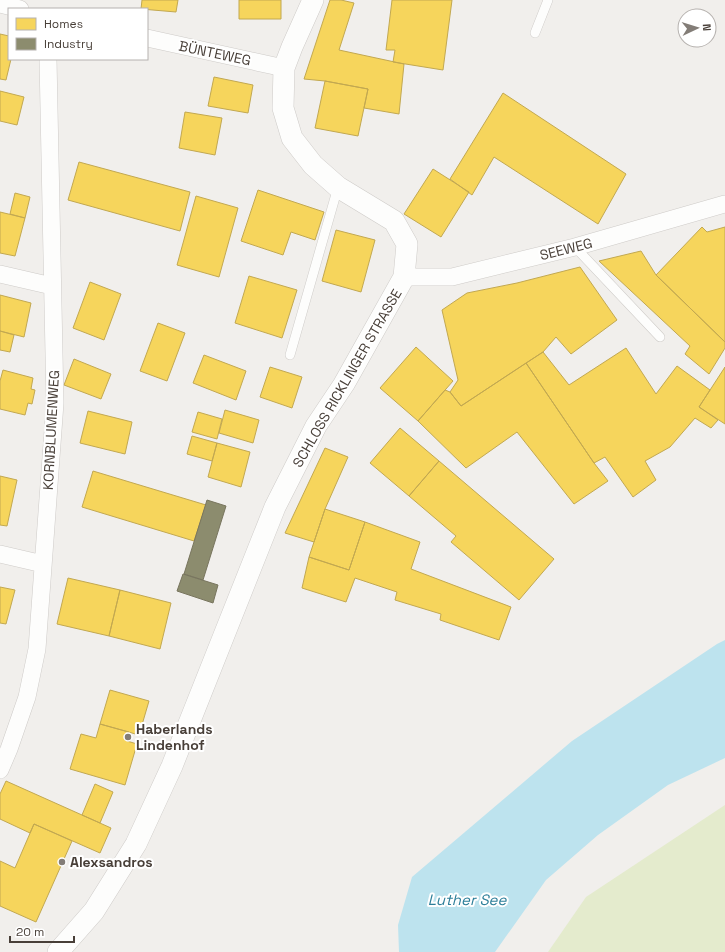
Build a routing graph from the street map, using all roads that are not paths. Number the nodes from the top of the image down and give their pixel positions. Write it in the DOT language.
graph roads {
  1 [pos="313,0"];
  2 [pos="548,0"];
  3 [pos="0,4"];
  4 [pos="16,8"];
  5 [pos="535,33"];
  6 [pos="148,38"];
  7 [pos="48,60"];
  8 [pos="284,68"];
  9 [pos="338,187"];
  10 [pos="725,204"];
  11 [pos="575,247"];
  12 [pos="0,274"];
  13 [pos="404,277"];
  14 [pos="52,286"];
  15 [pos="660,337"];
  16 [pos="290,355"];
  17 [pos="0,554"];
  18 [pos="43,564"];
  19 [pos="0,770"];
  20 [pos="58,952"];
  1 -- 8 [label="street, SCHLOSS RICKLINGER STRASSE"];
  2 -- 5 [label="lane"];
  3 -- 4 [label="street"];
  6 -- 8 [label="street, BÜNTEWEG"];
  7 -- 14 [label="street, KORNBLUMENWEG"];
  8 -- 9 [label="street, SCHLOSS RICKLINGER STRASSE"];
  9 -- 13 [label="street, SCHLOSS RICKLINGER STRASSE"];
  9 -- 16 [label="lane"];
  10 -- 11 [label="street, SEEWEG"];
  11 -- 13 [label="street, SEEWEG"];
  11 -- 15 [label="lane"];
  12 -- 14 [label="street"];
  13 -- 20 [label="street, SCHLOSS RICKLINGER STRASSE"];
  14 -- 18 [label="street, KORNBLUMENWEG"];
  17 -- 18 [label="street"];
  18 -- 19 [label="street, KORNBLUMENWEG"];
}
